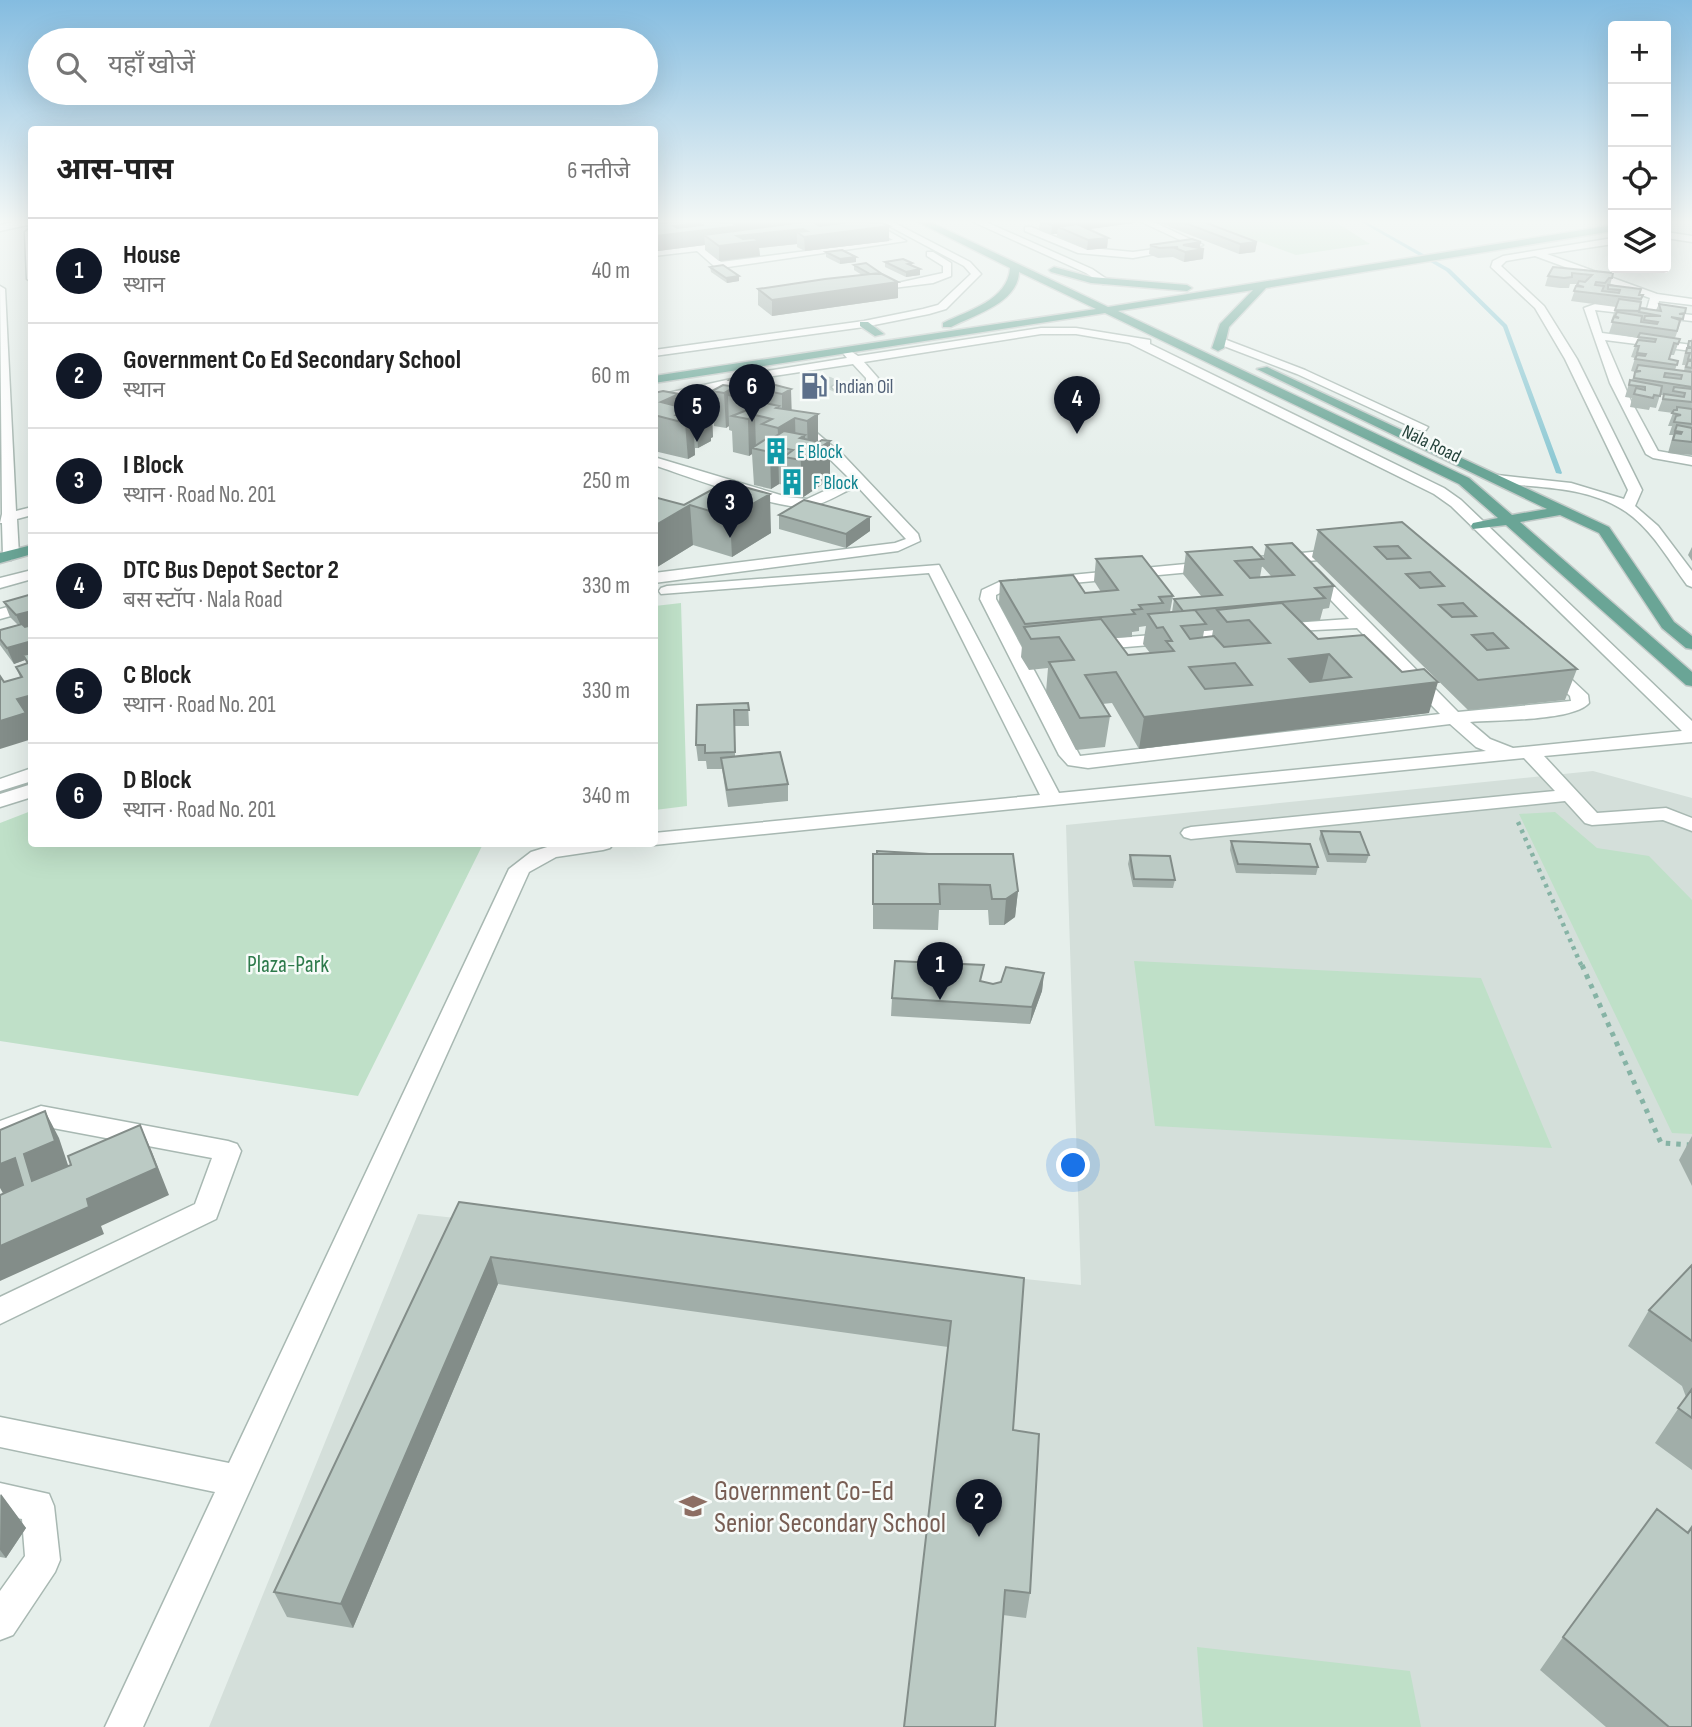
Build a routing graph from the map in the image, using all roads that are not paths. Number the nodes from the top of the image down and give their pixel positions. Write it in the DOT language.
graph roads {
  1 [pos="1,300"];
  2 [pos="950,300"];
  3 [pos="997,300"];
  4 [pos="1086,300"];
  5 [pos="1136,300"];
  6 [pos="1178,300"];
  7 [pos="1253,300"];
  8 [pos="1534,300"];
  9 [pos="1654,300"];
  10 [pos="1674,300"];
  11 [pos="1091,302"];
  12 [pos="1692,302"];
  13 [pos="1111,305"];
  14 [pos="1131,307"];
  15 [pos="1651,313"];
  16 [pos="1692,318"];
  17 [pos="2,323"];
  18 [pos="864,324"];
  19 [pos="947,325"];
  20 [pos="979,329"];
  21 [pos="1597,336"];
  22 [pos="882,338"];
  23 [pos="991,339"];
  24 [pos="1132,340"];
  25 [pos="1219,344"];
  26 [pos="1186,348"];
  27 [pos="1692,348"];
  28 [pos="845,349"];
  29 [pos="920,350"];
  30 [pos="658,352"];
  31 [pos="943,354"];
  32 [pos="0,356"];
  33 [pos="854,360"];
  34 [pos="765,361"];
  35 [pos="804,368"];
  36 [pos="658,369"];
  37 [pos="786,371"];
  38 [pos="817,376"];
  39 [pos="658,379"];
  40 [pos="870,384"];
  41 [pos="658,399"];
  42 [pos="786,411"];
  43 [pos="1422,427"];
  44 [pos="1692,461"];
  45 [pos="658,462"];
  46 [pos="1497,479"];
  47 [pos="858,480"];
  48 [pos="749,491"];
  49 [pos="733,502"];
  50 [pos="1628,506"];
  51 [pos="1562,510"];
  52 [pos="28,512"];
  53 [pos="5,518"];
  54 [pos="1508,520"];
  55 [pos="1478,526"];
  56 [pos="28,538"];
  57 [pos="913,541"];
  58 [pos="5,549"];
  59 [pos="28,549"];
  60 [pos="1297,556"];
  61 [pos="934,568"];
  62 [pos="28,575"];
  63 [pos="658,577"];
  64 [pos="1691,581"];
  65 [pos="0,583"];
  66 [pos="658,593"];
  67 [pos="28,606"];
  68 [pos="0,614"];
  69 [pos="1360,622"];
  70 [pos="1692,644"];
  71 [pos="1071,647"];
  72 [pos="1692,681"];
  73 [pos="1454,718"];
  74 [pos="1692,734"];
  75 [pos="1518,752"];
  76 [pos="1075,761"];
  77 [pos="28,775"];
  78 [pos="0,785"];
  79 [pos="28,791"];
  80 [pos="1570,795"];
  81 [pos="1093,796"];
  82 [pos="0,801"];
  83 [pos="1053,801"];
  84 [pos="1692,825"];
  85 [pos="1191,833"];
  86 [pos="658,839"];
  87 [pos="569,847"];
  88 [pos="0,1132"];
  89 [pos="0,1311"];
  90 [pos="0,1432"];
  91 [pos="237,1482"];
  92 [pos="0,1499"];
  93 [pos="0,1622"];
  94 [pos="124,1727"];
  1 -- 17 [label="street"];
  2 -- 18 [label="street"];
  3 -- 19 [label="main road"];
  4 -- 11 [label="main road"];
  5 -- 13 [label="main road"];
  6 -- 14 [label="main road"];
  7 -- 25 [label="main road"];
  8 -- 50 [label="street"];
  9 -- 15 [label="street"];
  10 -- 12 [label="street"];
  11 -- 13 [label="main road"];
  11 -- 19 [label="main road"];
  13 -- 14 [label="main road"];
  13 -- 20 [label="main road"];
  13 -- 26 [label="main road, Nala Road"];
  14 -- 25 [label="main road, Nala Road"];
  15 -- 16 [label="street"];
  15 -- 21 [label="street"];
  17 -- 32 [label="street"];
  18 -- 22 [label="main road"];
  18 -- 30 [label="street"];
  19 -- 22 [label="main road"];
  20 -- 22 [label="main road"];
  20 -- 23 [label="street"];
  21 -- 27 [label="street"];
  21 -- 44 [label="street"];
  22 -- 28 [label="main road"];
  22 -- 29 [label="street"];
  22 -- 36 [label="main road"];
  23 -- 24 [label="street"];
  23 -- 29 [label="street"];
  24 -- 26 [label="street"];
  24 -- 55 [label="street"];
  25 -- 43 [label="street"];
  25 -- 46 [label="main road, Nala Road"];
  26 -- 54 [label="main road, Nala Road"];
  28 -- 33 [label="street"];
  28 -- 34 [label="main road"];
  29 -- 31 [label="street"];
  29 -- 33 [label="street"];
  32 -- 53 [label="street"];
  33 -- 35 [label="street"];
  33 -- 40 [label="street"];
  34 -- 37 [label="street"];
  34 -- 39 [label="main road"];
  35 -- 37 [label="street"];
  35 -- 38 [label="street"];
  37 -- 41 [label="street"];
  42 -- 47 [label="street"];
  45 -- 48 [label="street"];
  46 -- 50 [label="street"];
  46 -- 51 [label="main road, Nala Road"];
  47 -- 48 [label="street"];
  47 -- 57 [label="street"];
  48 -- 49 [label="street"];
  50 -- 64 [label="street"];
  51 -- 54 [label="main road"];
  51 -- 70 [label="main road, Nala Road"];
  52 -- 53 [label="street"];
  53 -- 58 [label="street"];
  54 -- 55 [label="main road"];
  54 -- 72 [label="main road, Nala Road"];
  55 -- 74 [label="street"];
  56 -- 58 [label="main road"];
  57 -- 61 [label="street"];
  57 -- 63 [label="street"];
  58 -- 59 [label="main road"];
  60 -- 69 [label="street"];
  60 -- 73 [label="street"];
  60 -- 76 [label="street"];
  61 -- 66 [label="street"];
  61 -- 83 [label="street"];
  62 -- 65 [label="street"];
  67 -- 68 [label="street"];
  69 -- 71 [label="street"];
  69 -- 73 [label="street"];
  73 -- 75 [label="street"];
  73 -- 76 [label="street"];
  74 -- 75 [label="street"];
  75 -- 80 [label="street"];
  75 -- 81 [label="street"];
  76 -- 81 [label="street"];
  77 -- 78 [label="street"];
  79 -- 82 [label="street"];
  80 -- 84 [label="street"];
  80 -- 85 [label="street"];
  81 -- 83 [label="street"];
  83 -- 86 [label="street"];
  87 -- 91 [label="street"];
  88 -- 89 [label="street"];
  90 -- 91 [label="street"];
  91 -- 94 [label="street"];
  92 -- 93 [label="street"];
}
